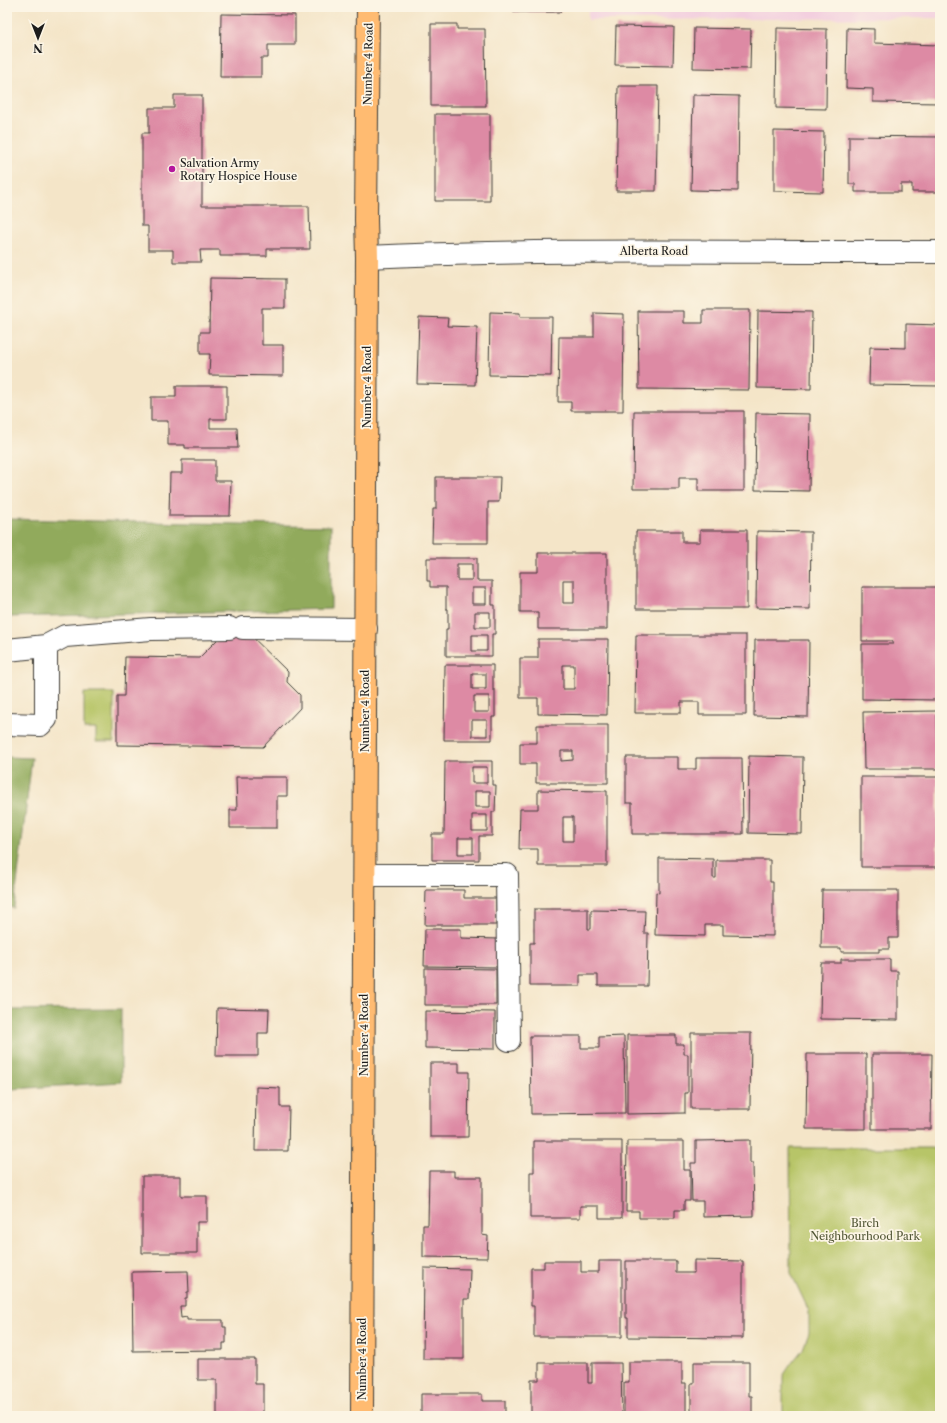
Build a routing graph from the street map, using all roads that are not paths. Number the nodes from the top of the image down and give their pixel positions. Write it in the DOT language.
graph roads {
  1 [pos="368,7"];
  2 [pos="940,252"];
  3 [pos="367,257"];
  4 [pos="366,629"];
  5 [pos="46,646"];
  6 [pos="7,650"];
  7 [pos="7,724"];
  8 [pos="364,875"];
  9 [pos="509,1040"];
  10 [pos="362,1416"];
  1 -- 3 [label="main road, Number 4 Road"];
  2 -- 3 [label="street, Alberta Road"];
  3 -- 4 [label="main road, Number 4 Road"];
  4 -- 5 [label="street"];
  4 -- 8 [label="main road, Number 4 Road"];
  5 -- 6 [label="street"];
  5 -- 7 [label="street"];
  8 -- 9 [label="street"];
  8 -- 10 [label="main road, Number 4 Road"];
}
